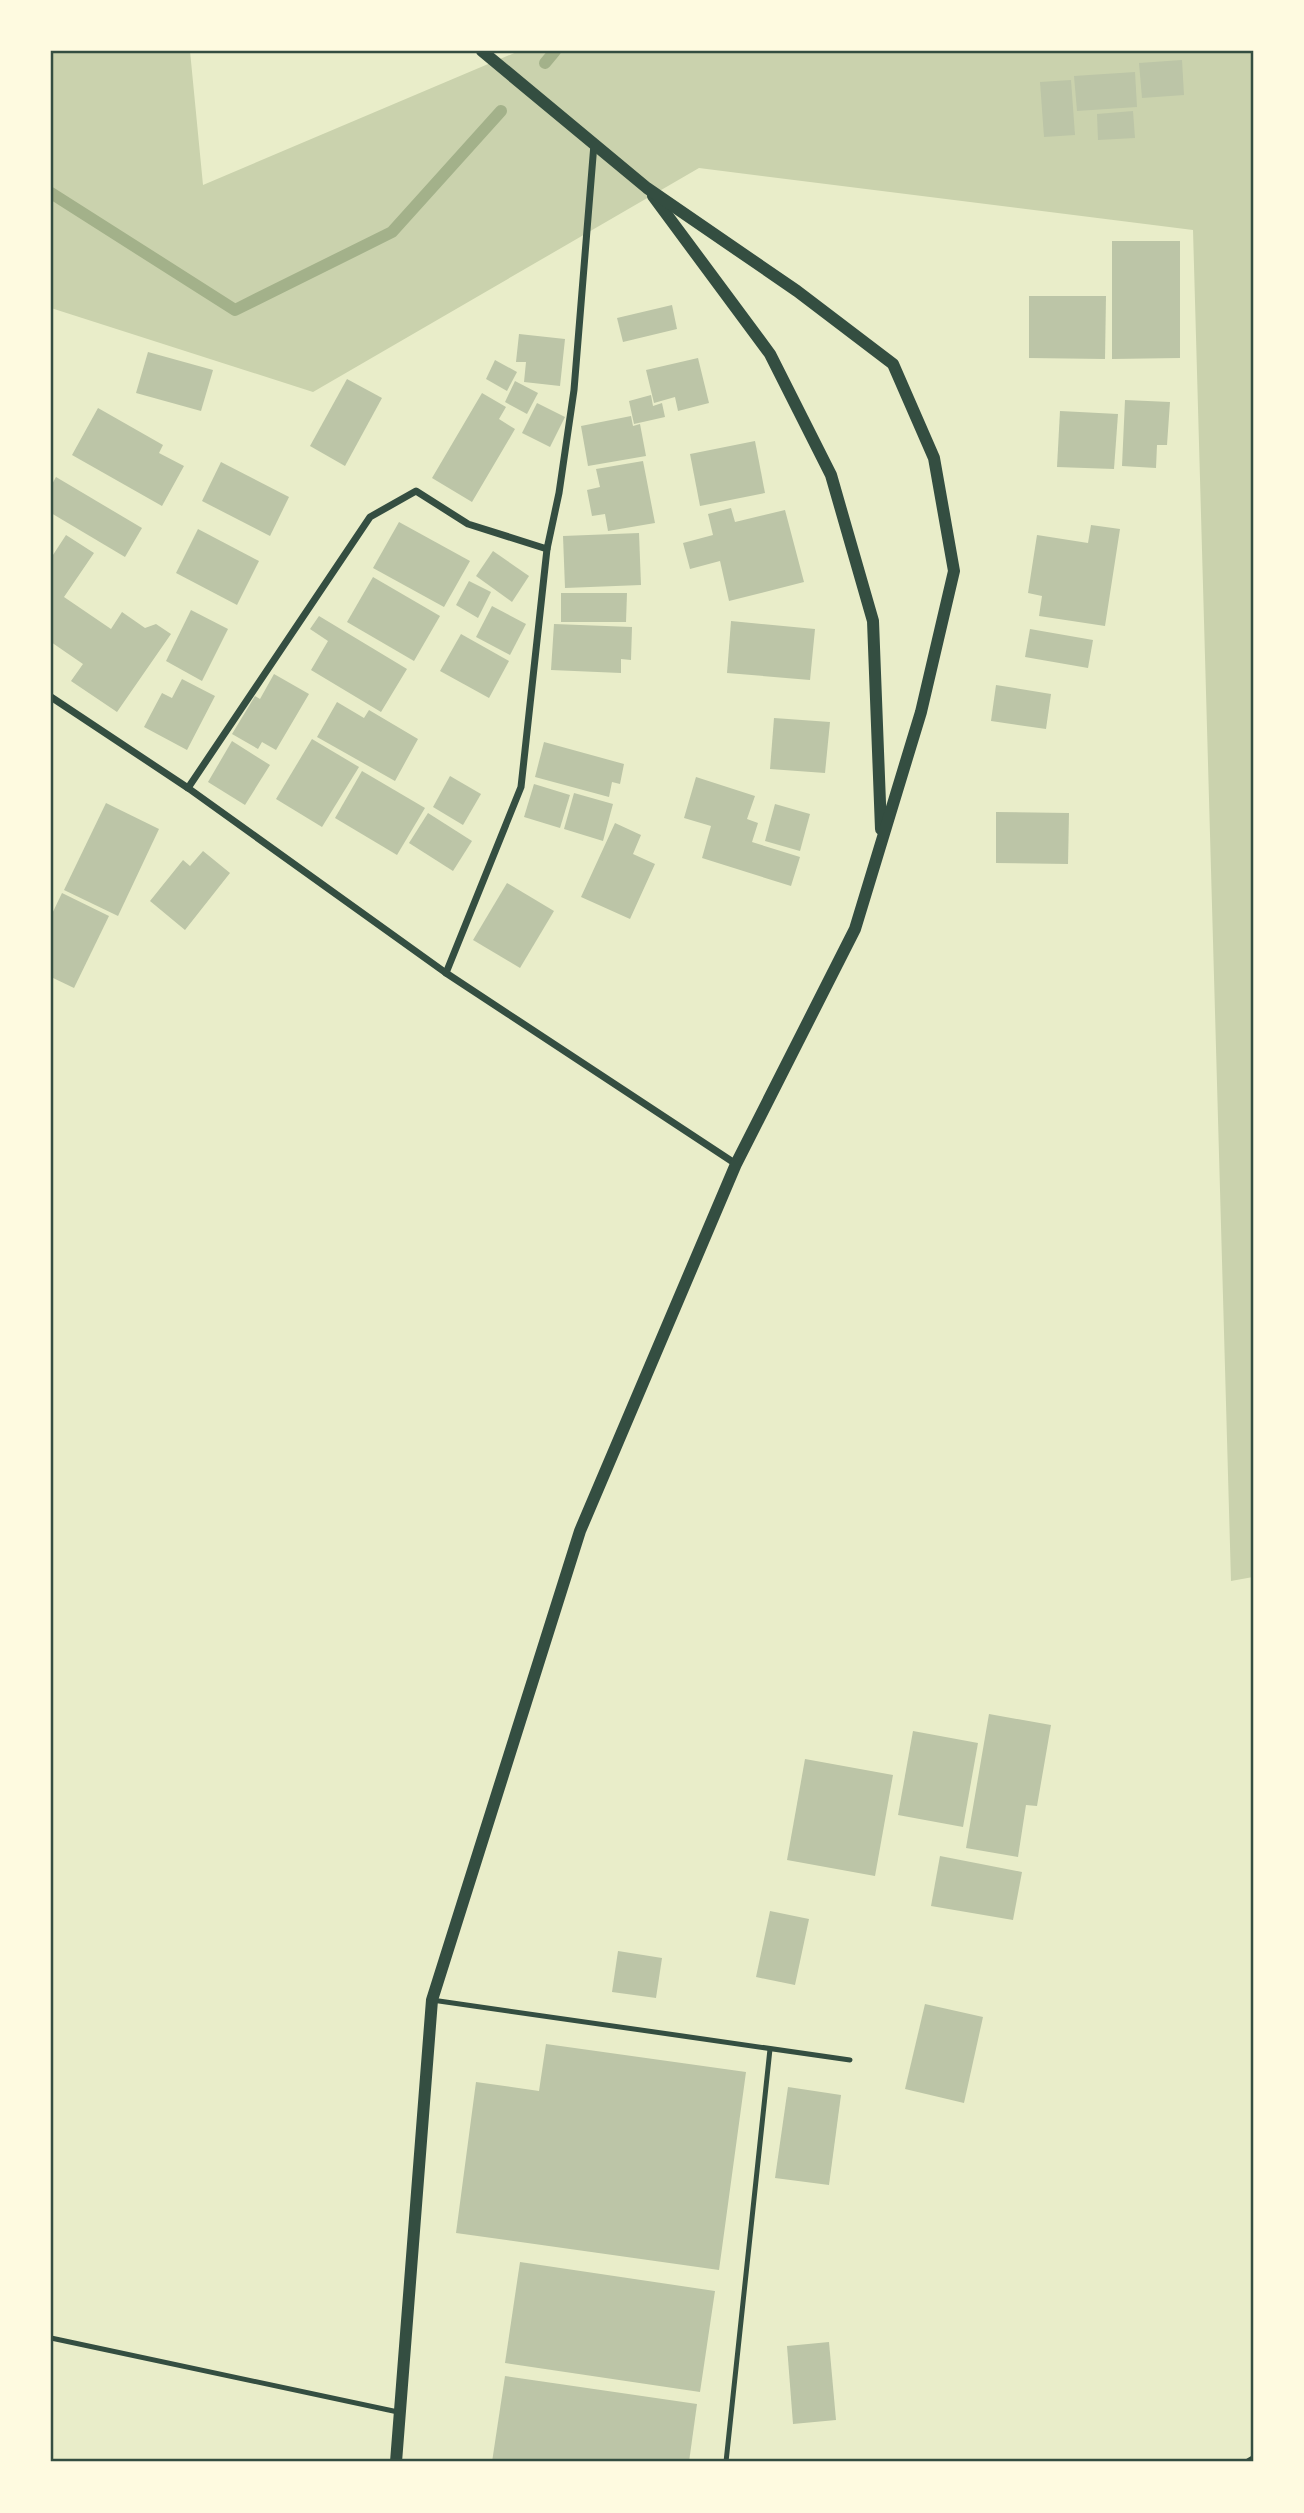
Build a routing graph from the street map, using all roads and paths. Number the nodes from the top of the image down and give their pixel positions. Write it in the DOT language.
graph roads {
  1 [pos="482,51"];
  2 [pos="594,144"];
  3 [pos="646,188"];
  4 [pos="547,549"];
  5 [pos="51,697"];
  6 [pos="188,788"];
  7 [pos="882,841"];
  8 [pos="446,973"];
  9 [pos="736,1164"];
  10 [pos="432,2000"];
  11 [pos="770,2049"];
  12 [pos="850,2060"];
  13 [pos="51,2338"];
  14 [pos="398,2412"];
  15 [pos="1253,2459"];
  16 [pos="396,2462"];
  17 [pos="726,2462"];
  18 [pos="1248,2462"];
  1 -- 2 [label="street"];
  2 -- 3 [label="street"];
  2 -- 4 [label="street"];
  3 -- 7 [label="street"];
  3 -- 7 [label="street"];
  4 -- 6 [label="street"];
  4 -- 8 [label="street"];
  5 -- 6 [label="street"];
  6 -- 8 [label="street"];
  7 -- 9 [label="street"];
  8 -- 9 [label="street"];
  9 -- 10 [label="street"];
  10 -- 11 [label="lane"];
  10 -- 14 [label="street"];
  11 -- 12 [label="lane"];
  11 -- 17 [label="lane"];
  13 -- 14 [label="lane"];
  14 -- 16 [label="street"];
  15 -- 18 [label="street"];
}
